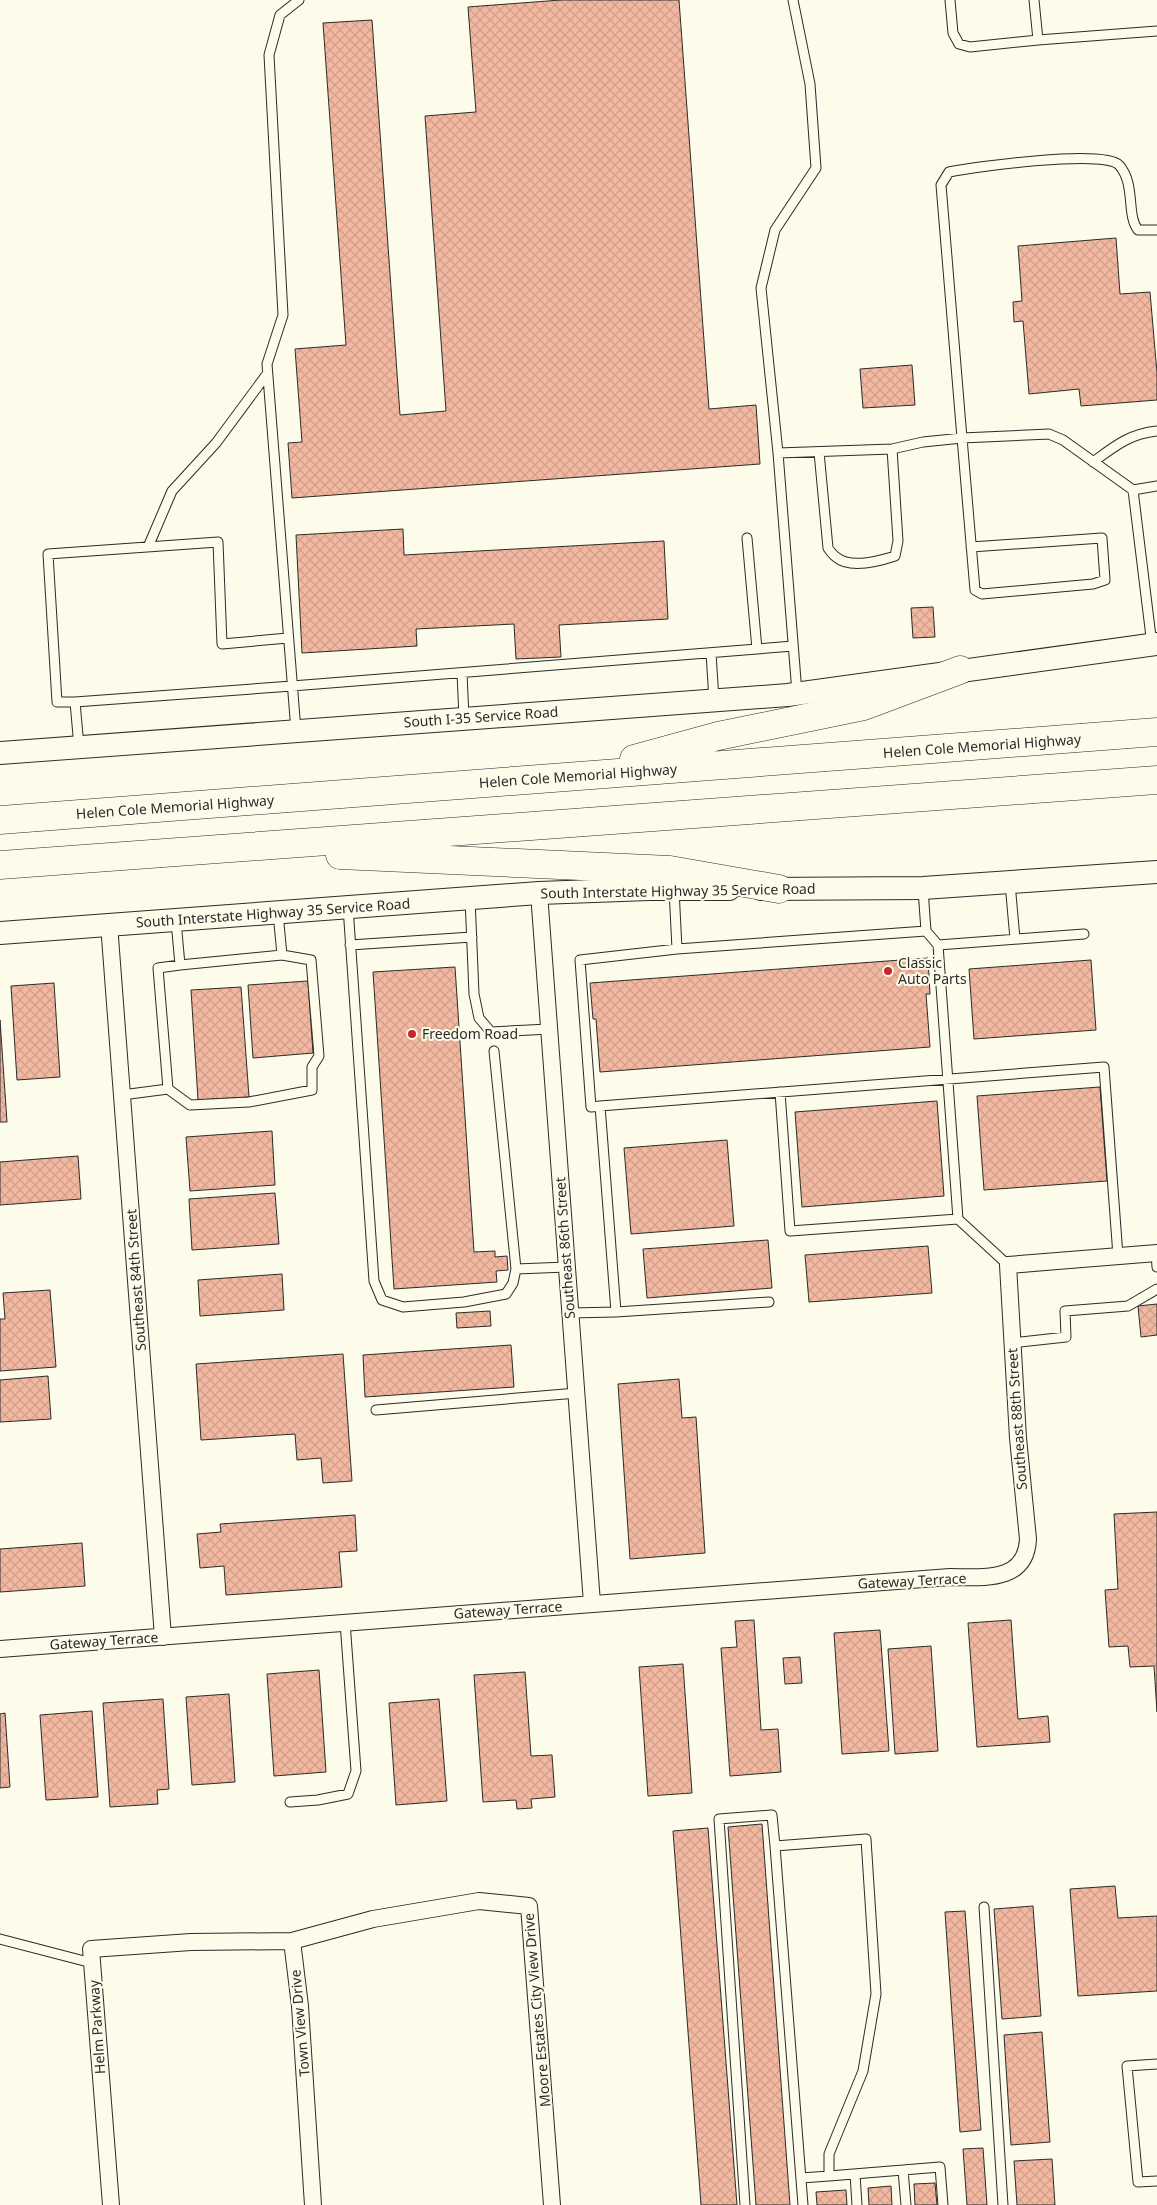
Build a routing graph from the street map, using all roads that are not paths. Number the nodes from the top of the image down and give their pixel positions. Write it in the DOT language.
graph roads {
  1 [pos="299,0"];
  2 [pos="793,0"];
  3 [pos="950,0"];
  4 [pos="1034,0"];
  5 [pos="1157,31"];
  6 [pos="1038,40"];
  7 [pos="1157,230"];
  8 [pos="267,374"];
  9 [pos="1157,431"];
  10 [pos="962,438"];
  11 [pos="892,449"];
  12 [pos="819,452"];
  13 [pos="778,453"];
  14 [pos="1093,462"];
  15 [pos="1157,486"];
  16 [pos="1133,490"];
  17 [pos="748,538"];
  18 [pos="148,547"];
  19 [pos="971,547"];
  20 [pos="288,638"];
  21 [pos="1155,645"];
  22 [pos="793,646"];
  23 [pos="757,649"];
  24 [pos="711,653"];
  25 [pos="960,670"];
  26 [pos="462,673"];
  27 [pos="292,686"];
  28 [pos="797,693"];
  29 [pos="714,700"];
  30 [pos="75,702"];
  31 [pos="464,718"];
  32 [pos="296,731"];
  33 [pos="1157,732"];
  34 [pos="79,747"];
  35 [pos="0,753"];
  36 [pos="573,776"];
  37 [pos="1157,780"];
  38 [pos="0,820"];
  39 [pos="214,850"];
  40 [pos="0,865"];
  41 [pos="1157,872"];
  42 [pos="1010,883"];
  43 [pos="922,888"];
  44 [pos="674,889"];
  45 [pos="779,889"];
  46 [pos="539,893"];
  47 [pos="470,898"];
  48 [pos="348,907"];
  49 [pos="278,912"];
  50 [pos="176,920"];
  51 [pos="109,924"];
  52 [pos="926,931"];
  53 [pos="0,933"];
  54 [pos="1084,934"];
  55 [pos="472,937"];
  56 [pos="1015,939"];
  57 [pos="350,945"];
  58 [pos="938,945"];
  59 [pos="677,949"];
  60 [pos="282,955"];
  61 [pos="180,965"];
  62 [pos="549,1028"];
  63 [pos="494,1051"];
  64 [pos="947,1079"];
  65 [pos="168,1089"];
  66 [pos="780,1092"];
  67 [pos="122,1095"];
  68 [pos="600,1106"];
  69 [pos="958,1218"];
  70 [pos="1118,1256"];
  71 [pos="1156,1257"];
  72 [pos="1008,1265"];
  73 [pos="567,1267"];
  74 [pos="516,1269"];
  75 [pos="1157,1289"];
  76 [pos="768,1302"];
  77 [pos="616,1312"];
  78 [pos="570,1313"];
  79 [pos="1012,1343"];
  80 [pos="576,1393"];
  81 [pos="376,1410"];
  82 [pos="1014,1569"];
  83 [pos="592,1603"];
  84 [pos="345,1622"];
  85 [pos="163,1637"];
  86 [pos="0,1649"];
  87 [pos="290,1802"];
  88 [pos="775,1846"];
  89 [pos="984,1907"];
  90 [pos="0,1939"];
  91 [pos="292,1941"];
  92 [pos="92,1963"];
  93 [pos="1157,2064"];
  94 [pos="903,2170"];
  95 [pos="855,2174"];
  96 [pos="829,2176"];
  97 [pos="800,2178"];
  98 [pos="1157,2181"];
  99 [pos="111,2205"];
  100 [pos="313,2205"];
  101 [pos="552,2205"];
  102 [pos="745,2205"];
  103 [pos="803,2205"];
  104 [pos="857,2205"];
  105 [pos="906,2205"];
  106 [pos="943,2205"];
  107 [pos="1003,2205"];
  1 -- 8 [label="lane"];
  2 -- 13 [label="lane"];
  3 -- 6 [label="lane"];
  4 -- 6 [label="lane"];
  5 -- 6 [label="lane"];
  7 -- 10 [label="lane"];
  8 -- 18 [label="lane"];
  8 -- 20 [label="lane"];
  9 -- 14 [label="lane"];
  10 -- 11 [label="lane"];
  10 -- 14 [label="lane"];
  10 -- 19 [label="lane"];
  11 -- 12 [label="lane"];
  11 -- 12 [label="lane"];
  12 -- 13 [label="lane"];
  13 -- 22 [label="lane"];
  14 -- 16 [label="lane"];
  15 -- 16 [label="lane"];
  16 -- 21 [label="lane"];
  17 -- 23 [label="lane"];
  18 -- 20 [label="lane"];
  18 -- 30 [label="lane"];
  19 -- 19 [label="lane"];
  20 -- 27 [label="lane"];
  21 -- 25 [label="main road"];
  22 -- 23 [label="lane"];
  22 -- 28 [label="lane"];
  23 -- 24 [label="lane"];
  24 -- 26 [label="lane"];
  24 -- 29 [label="lane"];
  25 -- 28 [label="main road, South I-35 Service Road"];
  25 -- 36 [label="highway"];
  26 -- 27 [label="lane"];
  26 -- 31 [label="lane"];
  27 -- 30 [label="lane"];
  27 -- 32 [label="lane"];
  28 -- 29 [label="main road, South I-35 Service Road"];
  29 -- 31 [label="main road, South I-35 Service Road"];
  30 -- 34 [label="lane"];
  31 -- 32 [label="main road, South I-35 Service Road"];
  32 -- 34 [label="main road, South I-35 Service Road"];
  33 -- 36 [label="highway, Helen Cole Memorial Highway"];
  34 -- 35 [label="main road, South I-35 Service Road"];
  36 -- 38 [label="highway, Helen Cole Memorial Highway"];
  37 -- 39 [label="highway"];
  39 -- 40 [label="highway"];
  39 -- 45 [label="highway"];
  41 -- 42 [label="main road, South Interstate Highway 35 Service Road"];
  42 -- 43 [label="main road, South Interstate Highway 35 Service Road"];
  42 -- 56 [label="lane"];
  43 -- 45 [label="main road, South Interstate Highway 35 Service Road"];
  43 -- 52 [label="lane"];
  44 -- 45 [label="main road, South Interstate Highway 35 Service Road"];
  44 -- 46 [label="main road, South Interstate Highway 35 Service Road"];
  44 -- 59 [label="lane"];
  46 -- 47 [label="main road, South Interstate Highway 35 Service Road"];
  46 -- 62 [label="street, Southeast 86th Street"];
  47 -- 48 [label="main road, South Interstate Highway 35 Service Road"];
  47 -- 55 [label="lane"];
  48 -- 49 [label="main road, South Interstate Highway 35 Service Road"];
  48 -- 57 [label="lane"];
  49 -- 50 [label="main road, South Interstate Highway 35 Service Road"];
  49 -- 60 [label="lane"];
  50 -- 51 [label="main road, South Interstate Highway 35 Service Road"];
  50 -- 61 [label="lane"];
  51 -- 53 [label="main road"];
  51 -- 67 [label="street, Southeast 84th Street"];
  52 -- 58 [label="lane"];
  52 -- 59 [label="lane"];
  54 -- 56 [label="lane"];
  55 -- 57 [label="lane"];
  55 -- 62 [label="lane"];
  56 -- 58 [label="lane"];
  57 -- 74 [label="lane"];
  58 -- 64 [label="lane"];
  59 -- 68 [label="lane"];
  60 -- 61 [label="lane"];
  60 -- 65 [label="lane"];
  61 -- 65 [label="lane"];
  62 -- 73 [label="street, Southeast 86th Street"];
  63 -- 74 [label="lane"];
  64 -- 66 [label="lane"];
  64 -- 69 [label="lane"];
  64 -- 70 [label="lane"];
  65 -- 67 [label="lane"];
  66 -- 68 [label="lane"];
  66 -- 69 [label="lane"];
  67 -- 85 [label="street, Southeast 84th Street"];
  68 -- 77 [label="lane"];
  69 -- 72 [label="lane"];
  70 -- 71 [label="street"];
  70 -- 72 [label="street"];
  72 -- 79 [label="street, Southeast 88th Street"];
  73 -- 74 [label="lane"];
  73 -- 78 [label="street, Southeast 86th Street"];
  75 -- 79 [label="lane"];
  76 -- 77 [label="lane"];
  77 -- 78 [label="lane"];
  78 -- 80 [label="street, Southeast 86th Street"];
  79 -- 82 [label="street, Southeast 88th Street"];
  80 -- 81 [label="lane"];
  80 -- 83 [label="street, Southeast 86th Street"];
  82 -- 83 [label="street, Gateway Terrace"];
  83 -- 84 [label="street, Gateway Terrace"];
  84 -- 85 [label="street, Gateway Terrace"];
  84 -- 87 [label="lane"];
  85 -- 86 [label="street, Gateway Terrace"];
  88 -- 96 [label="lane"];
  88 -- 97 [label="lane"];
  88 -- 102 [label="lane"];
  89 -- 107 [label="lane"];
  90 -- 92 [label="lane"];
  91 -- 92 [label="street, Helm Parkway"];
  91 -- 100 [label="street, Town View Drive"];
  91 -- 101 [label="street, Moore Estates City View Drive"];
  92 -- 99 [label="street, Helm Parkway"];
  93 -- 98 [label="lane"];
  94 -- 95 [label="lane"];
  94 -- 105 [label="lane"];
  94 -- 106 [label="lane"];
  95 -- 96 [label="lane"];
  95 -- 104 [label="lane"];
  96 -- 97 [label="lane"];
  97 -- 103 [label="lane"];
}
